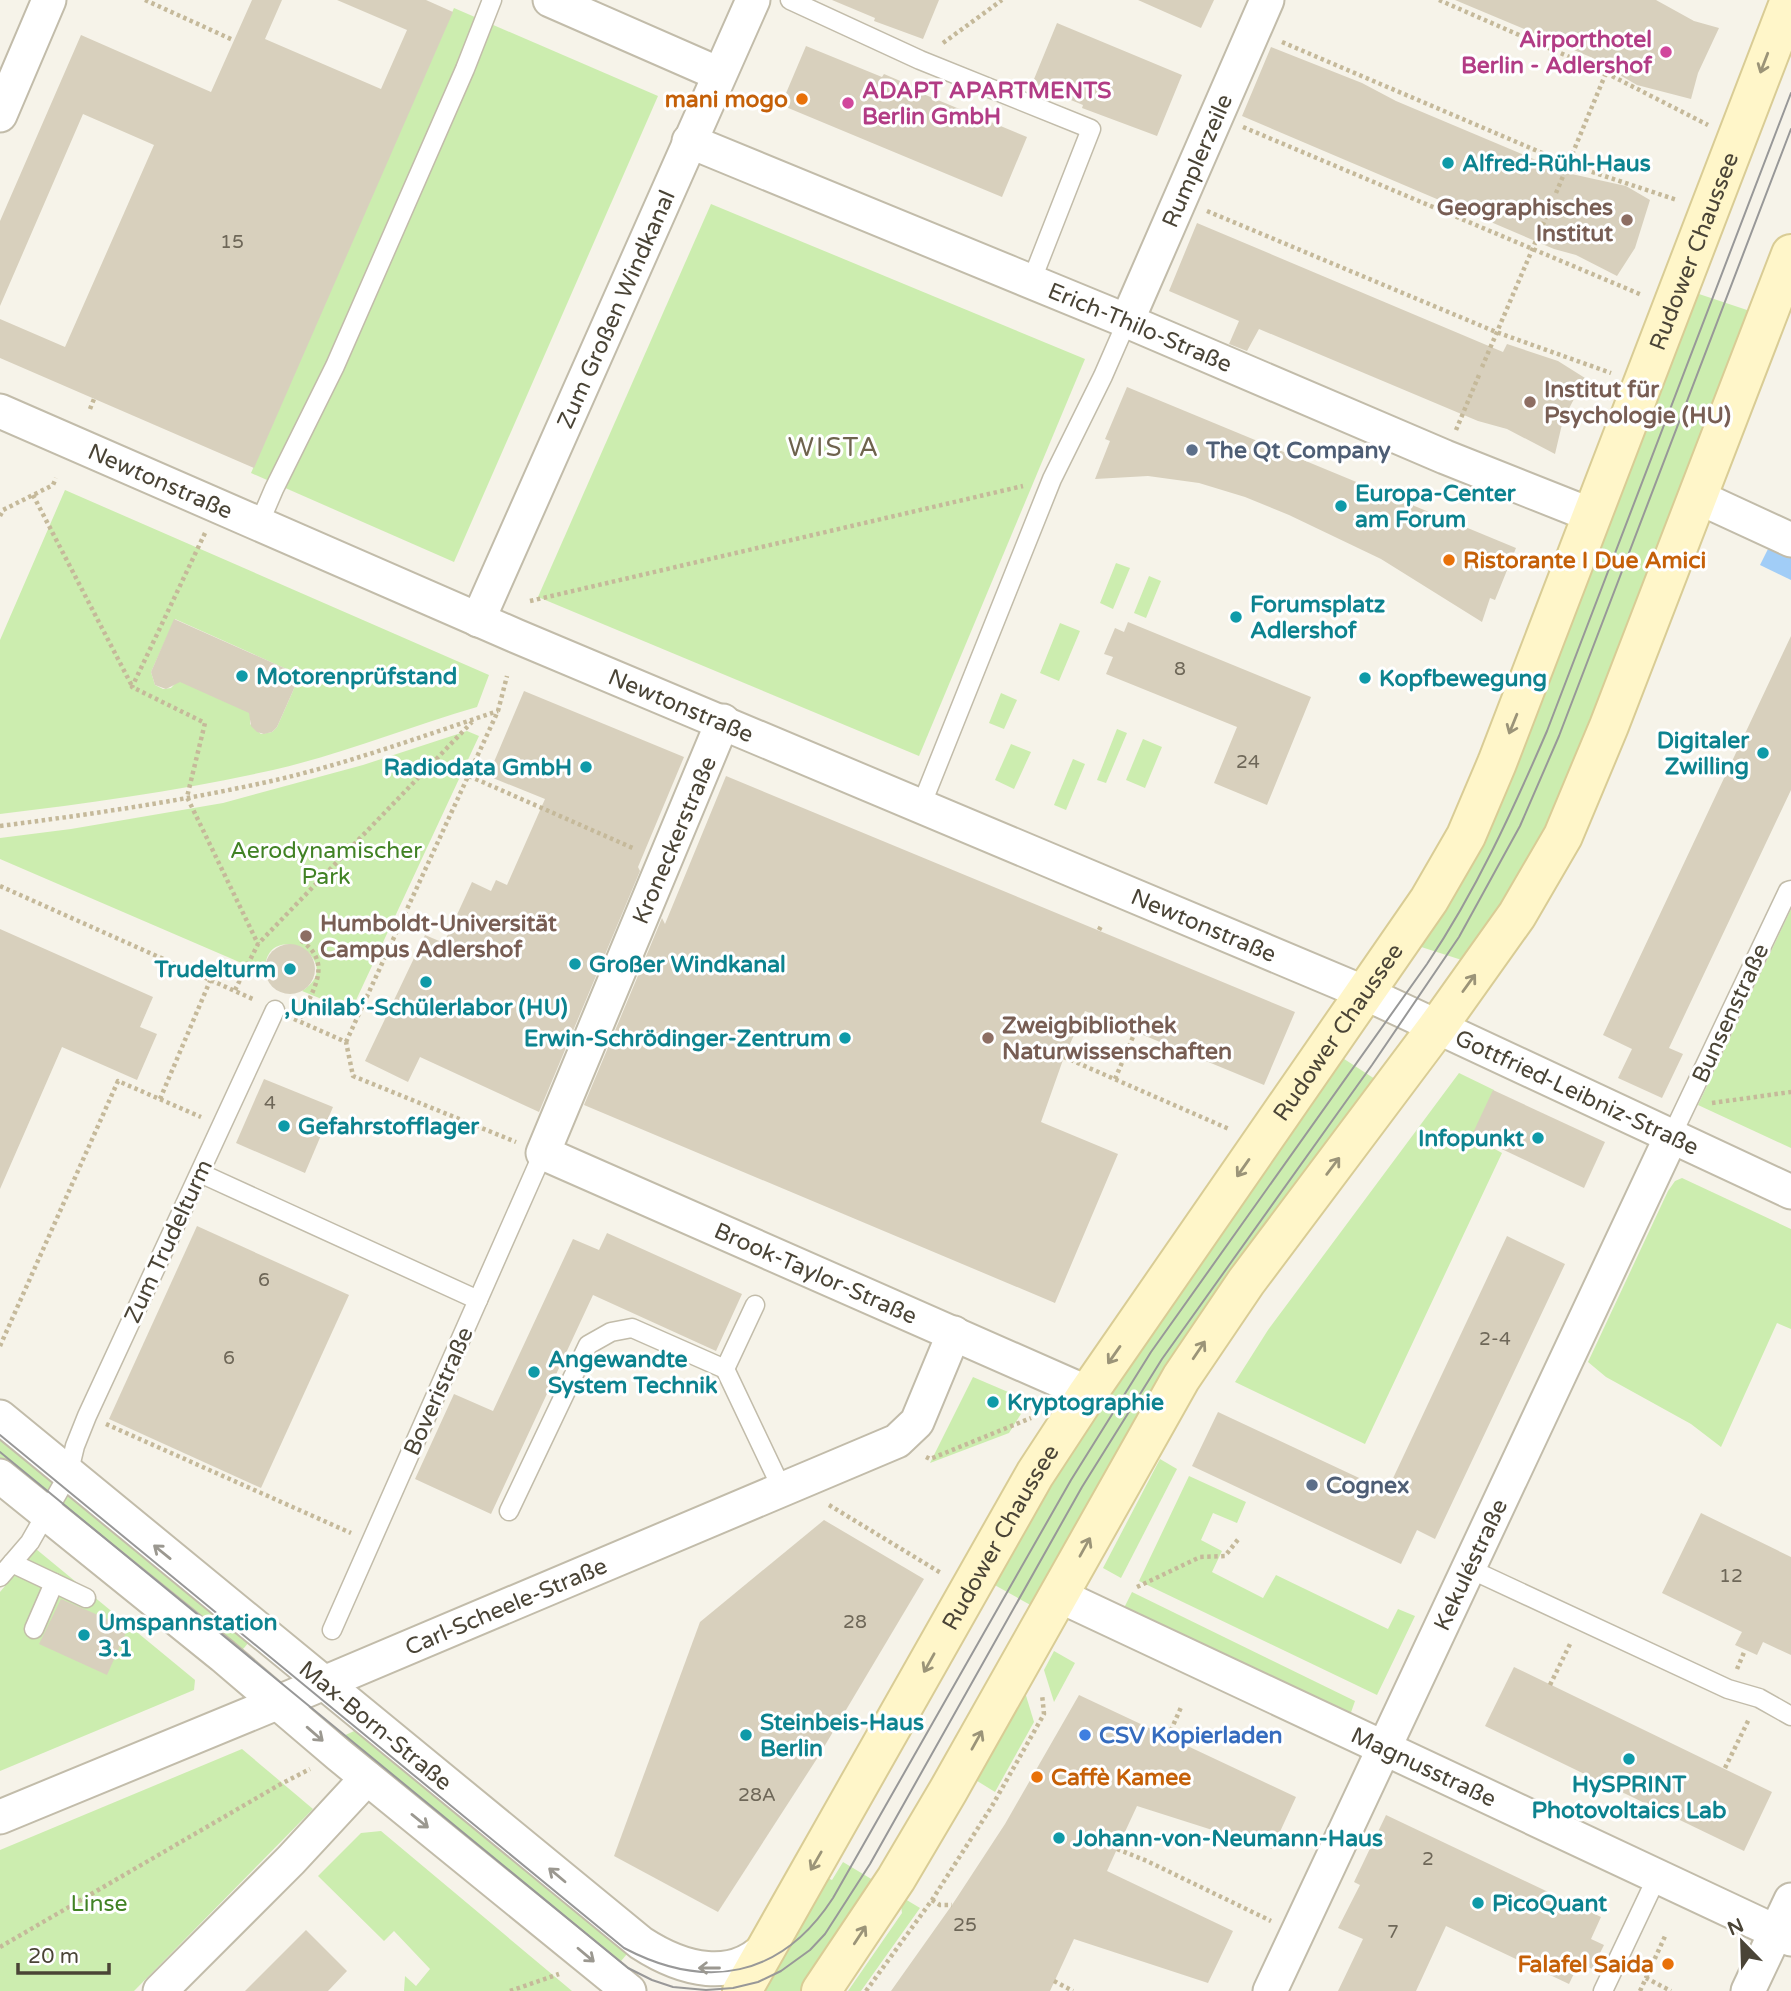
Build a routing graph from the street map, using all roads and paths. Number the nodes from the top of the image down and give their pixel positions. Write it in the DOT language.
graph roads {
  1 [pos="48,0"];
  2 [pos="145,0"];
  3 [pos="492,0"];
  4 [pos="550,0"];
  5 [pos="752,0"];
  6 [pos="790,0"];
  7 [pos="1002,0"];
  8 [pos="1267,0"];
  9 [pos="1439,0"];
  10 [pos="1790,0"];
  11 [pos="1255,30"];
  12 [pos="233,40"];
  13 [pos="920,60"];
  14 [pos="1354,73"];
  15 [pos="1606,73"];
  16 [pos="719,74"];
  17 [pos="1352,79"];
  18 [pos="0,115"];
  19 [pos="1217,116"];
  20 [pos="1708,125"];
  21 [pos="689,141"];
  22 [pos="1568,164"];
  23 [pos="1556,193"];
  24 [pos="1180,200"];
  25 [pos="1553,201"];
  26 [pos="1678,201"];
  27 [pos="1532,248"];
  28 [pos="1791,254"];
  29 [pos="1031,282"];
  30 [pos="1642,295"];
  31 [pos="1127,321"];
  32 [pos="1496,332"];
  33 [pos="1482,367"];
  34 [pos="1612,373"];
  35 [pos="1479,374"];
  36 [pos="94,399"];
  37 [pos="90,409"];
  38 [pos="0,411"];
  39 [pos="1445,457"];
  40 [pos="56,478"];
  41 [pos="1052,479"];
  42 [pos="33,495"];
  43 [pos="1698,497"];
  44 [pos="217,506"];
  45 [pos="1591,514"];
  46 [pos="0,516"];
  47 [pos="259,524"];
  48 [pos="1791,540"];
  49 [pos="530,601"];
  50 [pos="478,620"];
  51 [pos="507,676"];
  52 [pos="132,687"];
  53 [pos="498,711"];
  54 [pos="475,719"];
  55 [pos="723,721"];
  56 [pos="469,776"];
  57 [pos="187,797"];
  58 [pos="921,806"];
  59 [pos="0,826"];
  60 [pos="665,861"];
  61 [pos="1791,890"];
  62 [pos="300,940"];
  63 [pos="258,944"];
  64 [pos="211,981"];
  65 [pos="235,990"];
  66 [pos="1365,993"];
  67 [pos="275,1010"];
  68 [pos="299,1021"];
  69 [pos="1438,1026"];
  70 [pos="1135,1032"];
  71 [pos="346,1042"];
  72 [pos="1064,1057"];
  73 [pos="1115,1079"];
  74 [pos="1791,1092"];
  75 [pos="160,1099"];
  76 [pos="1686,1106"];
  77 [pos="222,1127"];
  78 [pos="1236,1133"];
  79 [pos="1671,1138"];
  80 [pos="543,1153"];
  81 [pos="200,1173"];
  82 [pos="1791,1192"];
  83 [pos="478,1300"];
  84 [pos="755,1306"];
  85 [pos="954,1333"];
  86 [pos="0,1346"];
  87 [pos="725,1369"];
  88 [pos="1088,1393"];
  89 [pos="87,1416"];
  90 [pos="0,1417"];
  91 [pos="1034,1417"];
  92 [pos="897,1441"];
  93 [pos="68,1475"];
  94 [pos="0,1476"];
  95 [pos="789,1487"];
  96 [pos="509,1511"];
  97 [pos="45,1513"];
  98 [pos="1240,1537"];
  99 [pos="371,1542"];
  100 [pos="1470,1569"];
  101 [pos="6,1570"];
  102 [pos="944,1576"];
  103 [pos="54,1583"];
  104 [pos="1137,1587"];
  105 [pos="1058,1595"];
  106 [pos="86,1598"];
  107 [pos="1581,1620"];
  108 [pos="34,1629"];
  109 [pos="332,1630"];
  110 [pos="322,1682"];
  111 [pos="1550,1685"];
  112 [pos="1041,1686"];
  113 [pos="1759,1698"];
  114 [pos="279,1702"];
  115 [pos="1182,1705"];
  116 [pos="1791,1716"];
  117 [pos="1168,1737"];
  118 [pos="1384,1749"];
  119 [pos="339,1755"];
  120 [pos="1725,1768"];
  121 [pos="367,1778"];
  122 [pos="0,1817"];
  123 [pos="1116,1849"];
  124 [pos="1657,1877"];
  125 [pos="932,1900"];
  126 [pos="1791,1900"];
  127 [pos="952,1905"];
  128 [pos="1275,1923"];
  129 [pos="1666,1934"];
  130 [pos="1783,1936"];
  131 [pos="770,1942"];
  132 [pos="0,1947"];
  133 [pos="581,1951"];
  134 [pos="1646,1978"];
  135 [pos="1054,1981"];
  136 [pos="160,1991"];
  137 [pos="510,1991"];
  138 [pos="629,1991"];
  139 [pos="742,1991"];
  140 [pos="821,1991"];
  141 [pos="866,1991"];
  142 [pos="1073,1991"];
  143 [pos="1270,1991"];
  144 [pos="1603,1991"];
  145 [pos="1640,1991"];
  146 [pos="1671,1991"];
  147 [pos="1748,1991"];
  1 -- 18 [label="street"];
  2 -- 12 [label="path"];
  3 -- 47 [label="lane"];
  4 -- 16 [label="street"];
  5 -- 16 [label="street, Zum Großen Windkanal"];
  6 -- 13 [label="lane"];
  7 -- 13 [label="path"];
  8 -- 11 [label="street, Rumplerzeile"];
  9 -- 15 [label="path"];
  10 -- 45 [label="main road, Rudower Chaussee, one-way"];
  11 -- 14 [label="path"];
  11 -- 19 [label="street, Rumplerzeile"];
  13 -- 29 [label="lane"];
  14 -- 17 [label="path"];
  14 -- 22 [label="path"];
  15 -- 20 [label="path"];
  15 -- 22 [label="path"];
  16 -- 21 [label="street, Zum Großen Windkanal"];
  19 -- 24 [label="street, Rumplerzeile"];
  19 -- 27 [label="path"];
  21 -- 29 [label="street, Erich-Thilo-Straße"];
  21 -- 50 [label="street, Zum Großen Windkanal"];
  22 -- 23 [label="path"];
  22 -- 26 [label="path"];
  24 -- 31 [label="street, Rumplerzeile"];
  24 -- 32 [label="path"];
  25 -- 27 [label="path"];
  27 -- 30 [label="path"];
  27 -- 32 [label="path"];
  28 -- 43 [label="main road"];
  29 -- 31 [label="street, Erich-Thilo-Straße"];
  31 -- 39 [label="street, Erich-Thilo-Straße"];
  31 -- 41 [label="lane"];
  32 -- 33 [label="path"];
  32 -- 34 [label="path"];
  35 -- 39 [label="path"];
  36 -- 37 [label="path"];
  38 -- 44 [label="street, Newtonstraße"];
  39 -- 45 [label="street, Erich-Thilo-Straße"];
  40 -- 42 [label="path"];
  41 -- 49 [label="path"];
  41 -- 58 [label="lane"];
  42 -- 46 [label="path"];
  42 -- 52 [label="path"];
  43 -- 48 [label="street"];
  69 -- 43 [label="main road, one-way"];
  44 -- 47 [label="street, Newtonstraße"];
  44 -- 52 [label="path"];
  45 -- 66 [label="main road, Rudower Chaussee, one-way"];
  47 -- 50 [label="street, Newtonstraße"];
  50 -- 55 [label="street, Newtonstraße"];
  51 -- 53 [label="path"];
  52 -- 57 [label="path"];
  53 -- 54 [label="path"];
  53 -- 56 [label="path"];
  54 -- 57 [label="path"];
  54 -- 63 [label="path"];
  55 -- 58 [label="street, Newtonstraße"];
  55 -- 60 [label="street, Kroneckerstraße"];
  56 -- 60 [label="path"];
  56 -- 71 [label="path"];
  57 -- 59 [label="path"];
  57 -- 63 [label="path"];
  58 -- 66 [label="street, Newtonstraße"];
  60 -- 80 [label="street, Kroneckerstraße"];
  61 -- 76 [label="lane, Bunsenstraße"];
  62 -- 68 [label="path"];
  63 -- 65 [label="path"];
  64 -- 75 [label="path"];
  66 -- 69 [label="street, Gottfried-Leibniz-Straße"];
  66 -- 88 [label="main road, Rudower Chaussee, one-way"];
  67 -- 77 [label="lane, Zum Trudelturm"];
  69 -- 79 [label="street, Gottfried-Leibniz-Straße"];
  105 -- 69 [label="main road, one-way"];
  70 -- 73 [label="path"];
  72 -- 73 [label="path"];
  73 -- 78 [label="path"];
  74 -- 76 [label="path"];
  75 -- 77 [label="path"];
  75 -- 86 [label="path"];
  76 -- 79 [label="lane, Bunsenstraße"];
  77 -- 81 [label="lane, Zum Trudelturm"];
  79 -- 82 [label="street, Gottfried-Leibniz-Straße"];
  79 -- 100 [label="street, Kekuléstraße"];
  80 -- 83 [label="lane, Boveristraße"];
  80 -- 85 [label="street, Brook-Taylor-Straße"];
  81 -- 83 [label="lane"];
  81 -- 89 [label="lane, Zum Trudelturm"];
  83 -- 99 [label="lane, Boveristraße"];
  84 -- 87 [label="lane"];
  85 -- 88 [label="street, Brook-Taylor-Straße"];
  85 -- 92 [label="street, Carl-Scheele-Straße"];
  87 -- 95 [label="lane"];
  87 -- 96 [label="lane"];
  88 -- 131 [label="main road, Rudower Chaussee, one-way"];
  89 -- 93 [label="lane, Zum Trudelturm"];
  89 -- 99 [label="path"];
  90 -- 93 [label="street, Max-Born-Straße"];
  91 -- 92 [label="path"];
  92 -- 95 [label="street, Carl-Scheele-Straße"];
  93 -- 97 [label="lane, Zum Trudelturm"];
  110 -- 93 [label="street, Max-Born-Straße, one-way"];
  94 -- 97 [label="street, Max-Born-Straße"];
  95 -- 102 [label="path"];
  95 -- 110 [label="street, Carl-Scheele-Straße"];
  97 -- 101 [label="lane, Zum Trudelturm"];
  97 -- 114 [label="street, Max-Born-Straße"];
  98 -- 104 [label="path"];
  99 -- 109 [label="lane, Boveristraße"];
  100 -- 107 [label="lane"];
  100 -- 118 [label="street, Kekuléstraße"];
  101 -- 103 [label="lane"];
  103 -- 106 [label="lane"];
  103 -- 108 [label="lane"];
  105 -- 118 [label="street, Magnusstraße"];
  140 -- 105 [label="main road, one-way"];
  107 -- 111 [label="path"];
  107 -- 113 [label="lane"];
  110 -- 114 [label="street, Carl-Scheele-Straße"];
  131 -- 110 [label="street, Max-Born-Straße, one-way"];
  112 -- 125 [label="path"];
  113 -- 116 [label="lane"];
  113 -- 120 [label="path"];
  114 -- 119 [label="street, Max-Born-Straße, one-way"];
  114 -- 122 [label="street, Carl-Scheele-Straße"];
  115 -- 117 [label="path"];
  118 -- 124 [label="street, Magnusstraße"];
  118 -- 143 [label="street, Kekuléstraße"];
  119 -- 121 [label="street, Max-Born-Straße"];
  119 -- 132 [label="path"];
  121 -- 133 [label="street, Max-Born-Straße, one-way"];
  121 -- 136 [label="street"];
  123 -- 128 [label="path"];
  124 -- 130 [label="street, Magnusstraße"];
  124 -- 144 [label="lane"];
  125 -- 127 [label="path"];
  125 -- 141 [label="path"];
  126 -- 130 [label="street"];
  129 -- 134 [label="path"];
  130 -- 147 [label="street"];
  131 -- 139 [label="main road, Rudower Chaussee"];
  133 -- 137 [label="path"];
  133 -- 138 [label="street, Max-Born-Straße, one-way"];
  134 -- 145 [label="path"];
  134 -- 146 [label="path"];
  135 -- 142 [label="path"];
}
